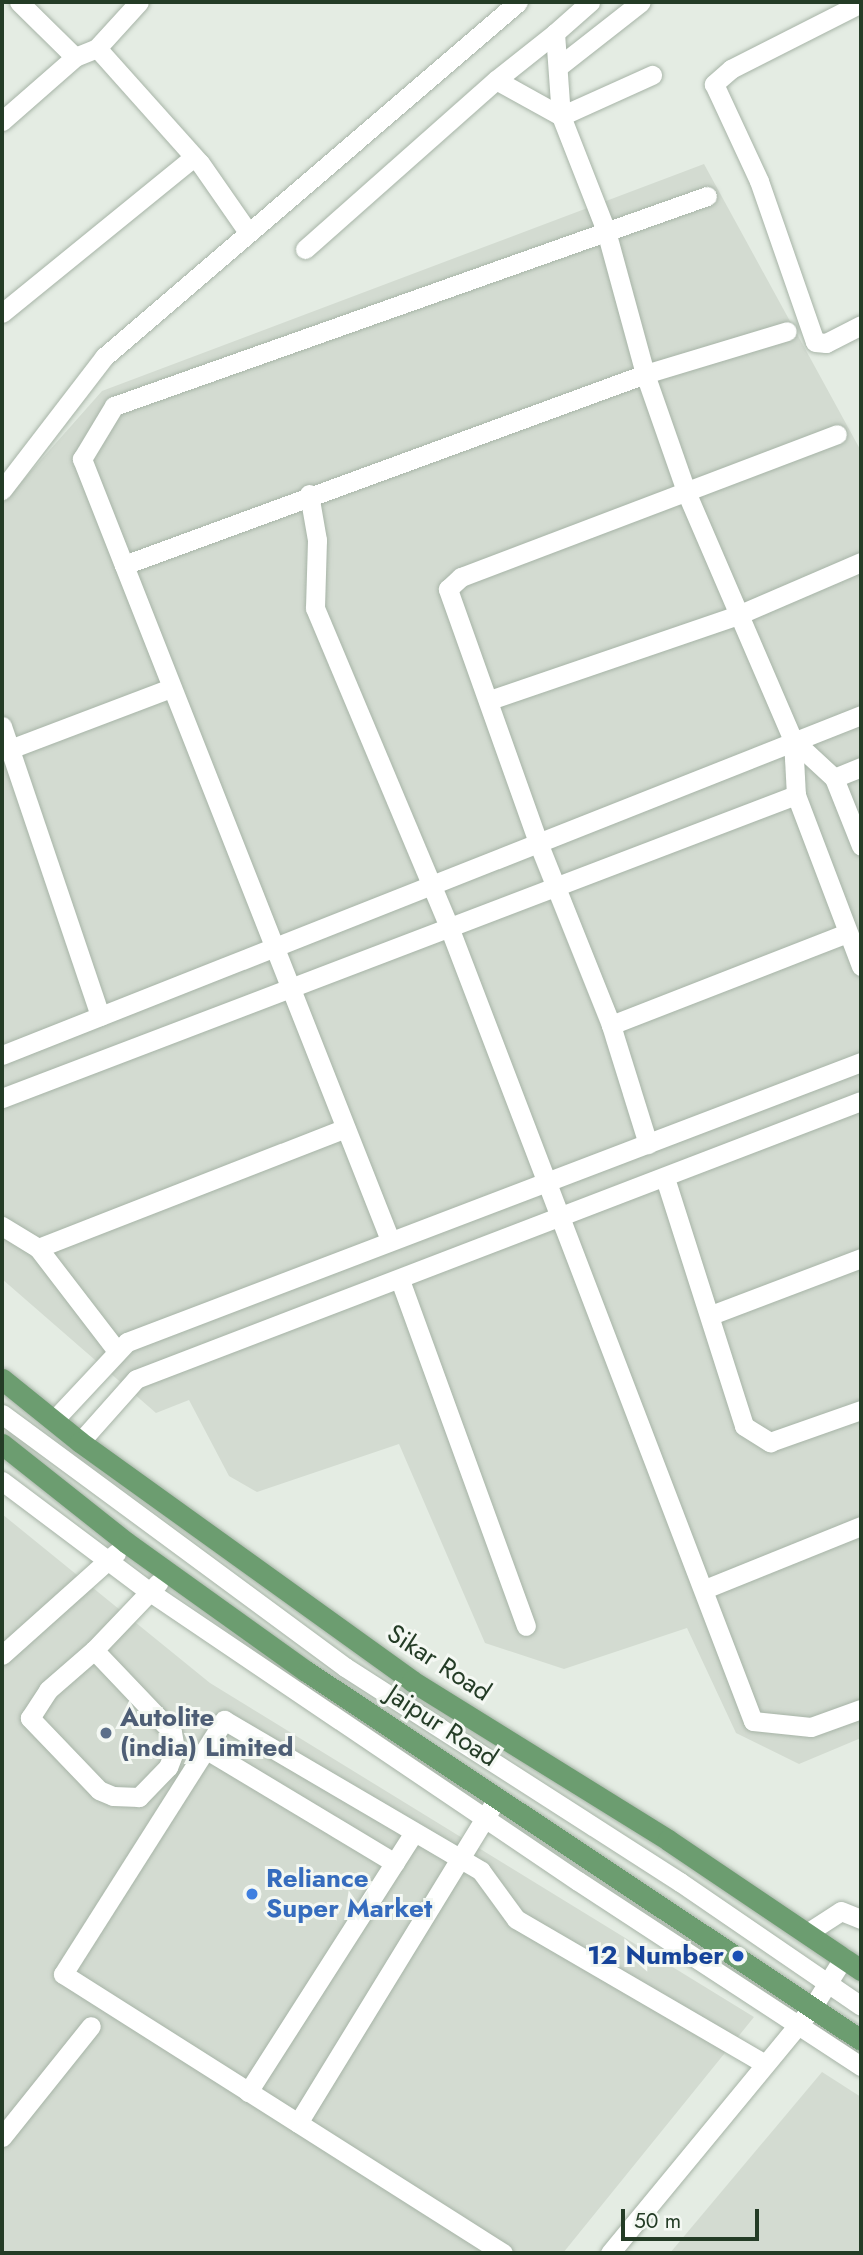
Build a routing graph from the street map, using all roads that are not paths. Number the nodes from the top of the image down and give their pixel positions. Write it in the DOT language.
graph roads {
  1 [pos="19,2"];
  2 [pos="139,2"];
  3 [pos="518,2"];
  4 [pos="590,2"];
  5 [pos="640,2"];
  6 [pos="861,3"];
  7 [pos="555,33"];
  8 [pos="97,48"];
  9 [pos="75,57"];
  10 [pos="558,67"];
  11 [pos="652,75"];
  12 [pos="496,80"];
  13 [pos="561,116"];
  14 [pos="2,121"];
  15 [pos="194,157"];
  16 [pos="707,196"];
  17 [pos="606,231"];
  18 [pos="248,232"];
  19 [pos="305,249"];
  20 [pos="2,313"];
  21 [pos="861,325"];
  22 [pos="787,331"];
  23 [pos="645,373"];
  24 [pos="838,433"];
  25 [pos="2,490"];
  26 [pos="309,494"];
  27 [pos="687,494"];
  28 [pos="861,562"];
  29 [pos="124,565"];
  30 [pos="738,615"];
  31 [pos="171,688"];
  32 [pos="490,700"];
  33 [pos="861,715"];
  34 [pos="2,726"];
  35 [pos="793,740"];
  36 [pos="10,749"];
  37 [pos="861,767"];
  38 [pos="834,778"];
  39 [pos="796,795"];
  40 [pos="539,845"];
  41 [pos="861,846"];
  42 [pos="432,886"];
  43 [pos="555,887"];
  44 [pos="449,928"];
  45 [pos="847,933"];
  46 [pos="274,947"];
  47 [pos="861,966"];
  48 [pos="291,988"];
  49 [pos="100,1016"];
  50 [pos="611,1025"];
  51 [pos="2,1055"];
  52 [pos="861,1062"];
  53 [pos="2,1098"];
  54 [pos="861,1101"];
  55 [pos="345,1128"];
  56 [pos="648,1144"];
  57 [pos="665,1178"];
  58 [pos="545,1183"];
  59 [pos="558,1219"];
  60 [pos="2,1226"];
  61 [pos="390,1240"];
  62 [pos="38,1248"];
  63 [pos="861,1258"];
  64 [pos="400,1280"];
  65 [pos="711,1315"];
  66 [pos="117,1351"];
  67 [pos="2,1379"];
  68 [pos="861,1410"];
  69 [pos="2,1414"];
  70 [pos="54,1420"];
  71 [pos="80,1442"];
  72 [pos="2,1444"];
  73 [pos="2,1481"];
  74 [pos="861,1526"];
  75 [pos="127,1543"];
  76 [pos="107,1562"];
  77 [pos="167,1571"];
  78 [pos="705,1588"];
  79 [pos="150,1592"];
  80 [pos="526,1626"];
  81 [pos="94,1650"];
  82 [pos="2,1655"];
  83 [pos="861,1709"];
  84 [pos="207,1750"];
  85 [pos="498,1796"];
  86 [pos="485,1818"];
  87 [pos="412,1834"];
  88 [pos="461,1858"];
  89 [pos="395,1863"];
  90 [pos="861,1919"];
  91 [pos="807,1933"];
  92 [pos="844,1957"];
  93 [pos="861,1970"];
  94 [pos="827,1983"];
  95 [pos="861,2006"];
  96 [pos="812,2008"];
  97 [pos="798,2025"];
  98 [pos="91,2026"];
  99 [pos="861,2040"];
  100 [pos="765,2064"];
  101 [pos="861,2066"];
  102 [pos="248,2092"];
  103 [pos="298,2123"];
  104 [pos="5,2125"];
  105 [pos="503,2253"];
  106 [pos="610,2253"];
  1 -- 9 [label="street"];
  2 -- 8 [label="street"];
  3 -- 18 [label="street"];
  4 -- 7 [label="street"];
  5 -- 10 [label="street"];
  6 -- 21 [label="street"];
  7 -- 10 [label="street"];
  7 -- 12 [label="street"];
  8 -- 9 [label="street"];
  8 -- 15 [label="street"];
  9 -- 14 [label="street"];
  10 -- 13 [label="street"];
  11 -- 13 [label="street"];
  12 -- 13 [label="street"];
  12 -- 19 [label="street"];
  13 -- 17 [label="street"];
  15 -- 18 [label="street"];
  15 -- 20 [label="street"];
  16 -- 17 [label="street"];
  17 -- 23 [label="street"];
  17 -- 29 [label="street"];
  18 -- 25 [label="street"];
  22 -- 23 [label="street"];
  23 -- 26 [label="street"];
  23 -- 27 [label="street"];
  24 -- 27 [label="street"];
  26 -- 29 [label="street"];
  26 -- 42 [label="street"];
  27 -- 30 [label="street"];
  27 -- 32 [label="street"];
  28 -- 30 [label="street"];
  29 -- 31 [label="street"];
  30 -- 32 [label="street"];
  30 -- 35 [label="street"];
  31 -- 36 [label="street"];
  31 -- 46 [label="street"];
  32 -- 40 [label="street"];
  33 -- 35 [label="street"];
  34 -- 36 [label="street"];
  35 -- 38 [label="street"];
  35 -- 39 [label="street"];
  35 -- 40 [label="street"];
  36 -- 49 [label="street"];
  37 -- 38 [label="street"];
  38 -- 41 [label="street"];
  39 -- 43 [label="street"];
  39 -- 45 [label="street"];
  40 -- 42 [label="street"];
  40 -- 43 [label="street"];
  42 -- 44 [label="street"];
  42 -- 46 [label="street"];
  43 -- 44 [label="street"];
  43 -- 50 [label="street"];
  44 -- 48 [label="street"];
  44 -- 58 [label="street"];
  45 -- 47 [label="street"];
  45 -- 50 [label="street"];
  46 -- 48 [label="street"];
  46 -- 49 [label="street"];
  48 -- 53 [label="street"];
  48 -- 55 [label="street"];
  49 -- 51 [label="street"];
  50 -- 56 [label="street"];
  52 -- 56 [label="street"];
  54 -- 57 [label="street"];
  55 -- 61 [label="street"];
  55 -- 62 [label="street"];
  56 -- 58 [label="street"];
  57 -- 59 [label="street"];
  57 -- 65 [label="street"];
  58 -- 59 [label="street"];
  58 -- 61 [label="street"];
  59 -- 64 [label="street"];
  59 -- 78 [label="street"];
  60 -- 62 [label="street"];
  61 -- 66 [label="street"];
  62 -- 66 [label="street"];
  63 -- 65 [label="street"];
  64 -- 71 [label="street"];
  64 -- 80 [label="street"];
  65 -- 68 [label="street"];
  66 -- 70 [label="street"];
  67 -- 70 [label="main road, Sikar Road"];
  69 -- 94 [label="street"];
  70 -- 71 [label="main road, Sikar Road"];
  71 -- 91 [label="main road, Sikar Road"];
  72 -- 75 [label="main road, Jaipur Road"];
  73 -- 76 [label="street"];
  74 -- 78 [label="street"];
  75 -- 76 [label="street"];
  75 -- 77 [label="main road, Jaipur Road"];
  76 -- 79 [label="street"];
  76 -- 82 [label="street"];
  77 -- 79 [label="street"];
  77 -- 85 [label="main road, Jaipur Road"];
  78 -- 83 [label="street"];
  79 -- 81 [label="street"];
  79 -- 86 [label="street"];
  81 -- 81 [label="street"];
  84 -- 87 [label="street"];
  84 -- 89 [label="street"];
  84 -- 102 [label="street"];
  85 -- 86 [label="street"];
  85 -- 96 [label="main road, Jaipur Road"];
  86 -- 88 [label="street"];
  86 -- 97 [label="street"];
  87 -- 88 [label="street"];
  87 -- 89 [label="street"];
  88 -- 100 [label="street"];
  88 -- 103 [label="street"];
  89 -- 102 [label="street"];
  90 -- 91 [label="street"];
  91 -- 92 [label="main road, Sikar Road"];
  92 -- 93 [label="main road, Sikar Road"];
  92 -- 94 [label="street"];
  94 -- 95 [label="street"];
  94 -- 96 [label="street"];
  96 -- 97 [label="street"];
  96 -- 99 [label="main road, Jaipur Road"];
  97 -- 100 [label="street"];
  97 -- 101 [label="street"];
  98 -- 104 [label="street"];
  100 -- 106 [label="street"];
  102 -- 103 [label="street"];
  103 -- 105 [label="street"];
}
